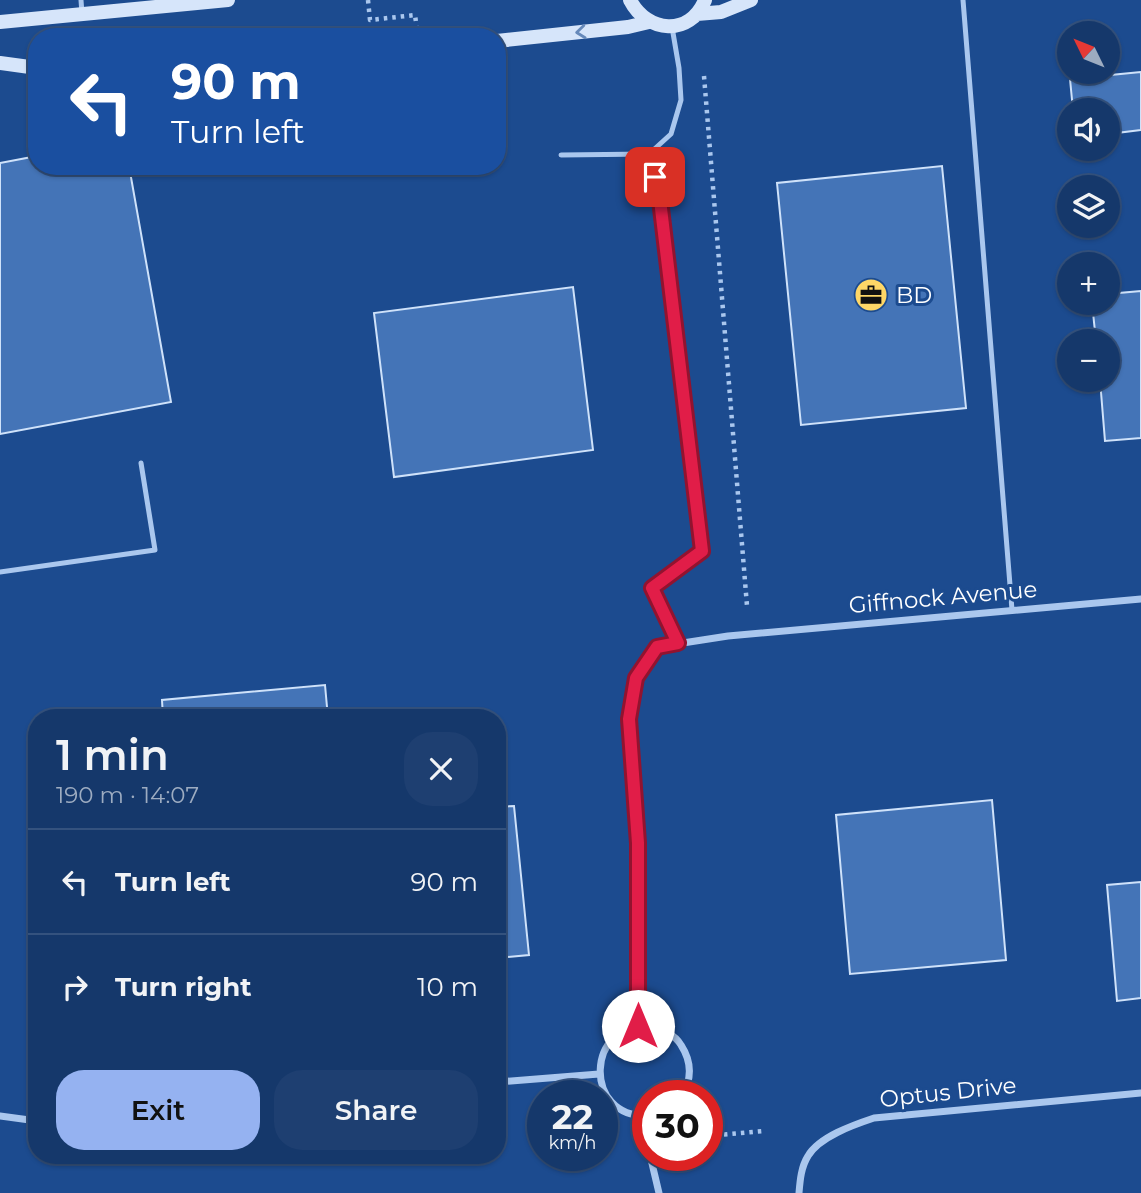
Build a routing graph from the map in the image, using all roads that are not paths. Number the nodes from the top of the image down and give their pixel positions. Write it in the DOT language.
graph roads {
  1 [pos="228,0"];
  2 [pos="630,0"];
  3 [pos="705,0"];
  4 [pos="751,0"];
  5 [pos="963,0"];
  6 [pos="81,7"];
  7 [pos="697,14"];
  8 [pos="0,22"];
  9 [pos="649,22"];
  10 [pos="672,27"];
  11 [pos="506,40"];
  12 [pos="0,63"];
  13 [pos="28,67"];
  14 [pos="649,154"];
  15 [pos="561,155"];
  16 [pos="141,463"];
  17 [pos="0,572"];
  18 [pos="1141,599"];
  19 [pos="1012,610"];
  20 [pos="678,643"];
  21 [pos="638,1026"];
  22 [pos="599,1074"];
  23 [pos="689,1080"];
  24 [pos="506,1081"];
  25 [pos="1141,1093"];
  26 [pos="632,1114"];
  27 [pos="0,1116"];
  28 [pos="28,1120"];
  29 [pos="654,1171"];
  30 [pos="659,1193"];
  31 [pos="799,1193"];
  1 -- 6 [label="street"];
  2 -- 9 [label="street"];
  3 -- 7 [label="street"];
  4 -- 7 [label="street"];
  5 -- 19 [label="lane"];
  6 -- 8 [label="street"];
  7 -- 10 [label="street"];
  9 -- 10 [label="street"];
  9 -- 11 [label="street, one-way"];
  10 -- 14 [label="lane"];
  12 -- 13 [label="street"];
  14 -- 15 [label="lane"];
  14 -- 20 [label="lane"];
  16 -- 17 [label="lane"];
  18 -- 19 [label="street, Giffnock Avenue"];
  19 -- 20 [label="street, Giffnock Avenue"];
  20 -- 21 [label="street"];
  21 -- 22 [label="street"];
  21 -- 23 [label="street"];
  22 -- 24 [label="street"];
  22 -- 26 [label="street"];
  25 -- 31 [label="street, Optus Drive"];
  27 -- 28 [label="street"];
  29 -- 30 [label="street"];
}
